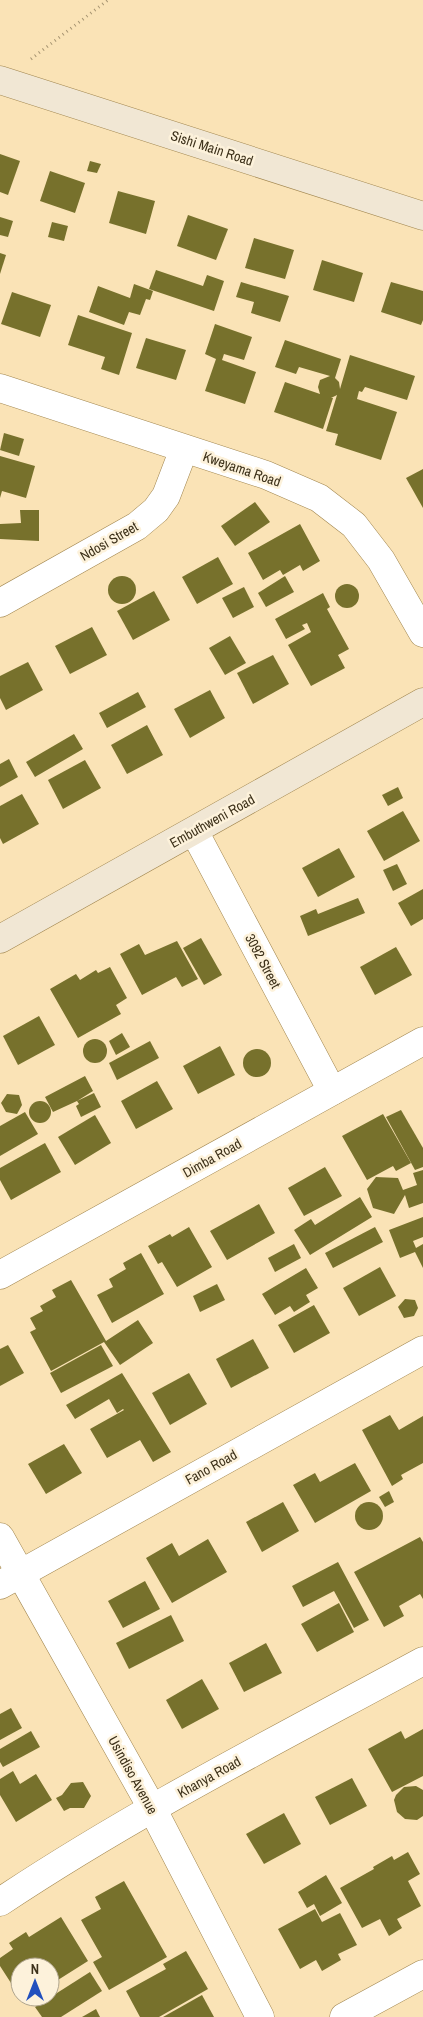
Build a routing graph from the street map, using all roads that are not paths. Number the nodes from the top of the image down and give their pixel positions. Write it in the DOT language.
graph roads {
  1 [pos="1,80"];
  2 [pos="423,216"];
  3 [pos="0,388"];
  4 [pos="184,449"];
  5 [pos="0,603"];
  6 [pos="423,633"];
  7 [pos="423,702"];
  8 [pos="194,831"];
  9 [pos="0,939"];
  10 [pos="423,1041"];
  11 [pos="332,1091"];
  12 [pos="0,1275"];
  13 [pos="423,1350"];
  14 [pos="0,1537"];
  15 [pos="10,1579"];
  16 [pos="423,1661"];
  17 [pos="152,1808"];
  18 [pos="0,1902"];
  19 [pos="423,1974"];
  20 [pos="260,2017"];
  21 [pos="344,2017"];
  1 -- 2 [label="street, Sishi Main Road"];
  3 -- 4 [label="street, Kweyama Road"];
  4 -- 5 [label="street, Ndosi Street"];
  4 -- 6 [label="street, Kweyama Road"];
  7 -- 8 [label="street, Embuthweni Road"];
  8 -- 9 [label="street, Embuthweni Road"];
  8 -- 11 [label="street, 3092 Street"];
  10 -- 11 [label="street, Dimba Road"];
  11 -- 12 [label="street, Dimba Road"];
  13 -- 15 [label="street, Fano Road"];
  14 -- 15 [label="street, Usindiso Avenue"];
  15 -- 17 [label="street, Usindiso Avenue"];
  16 -- 17 [label="street, Khanya Road"];
  17 -- 18 [label="street, Khanya Road"];
  17 -- 20 [label="street, Usindiso Avenue"];
  19 -- 21 [label="street"];
}
